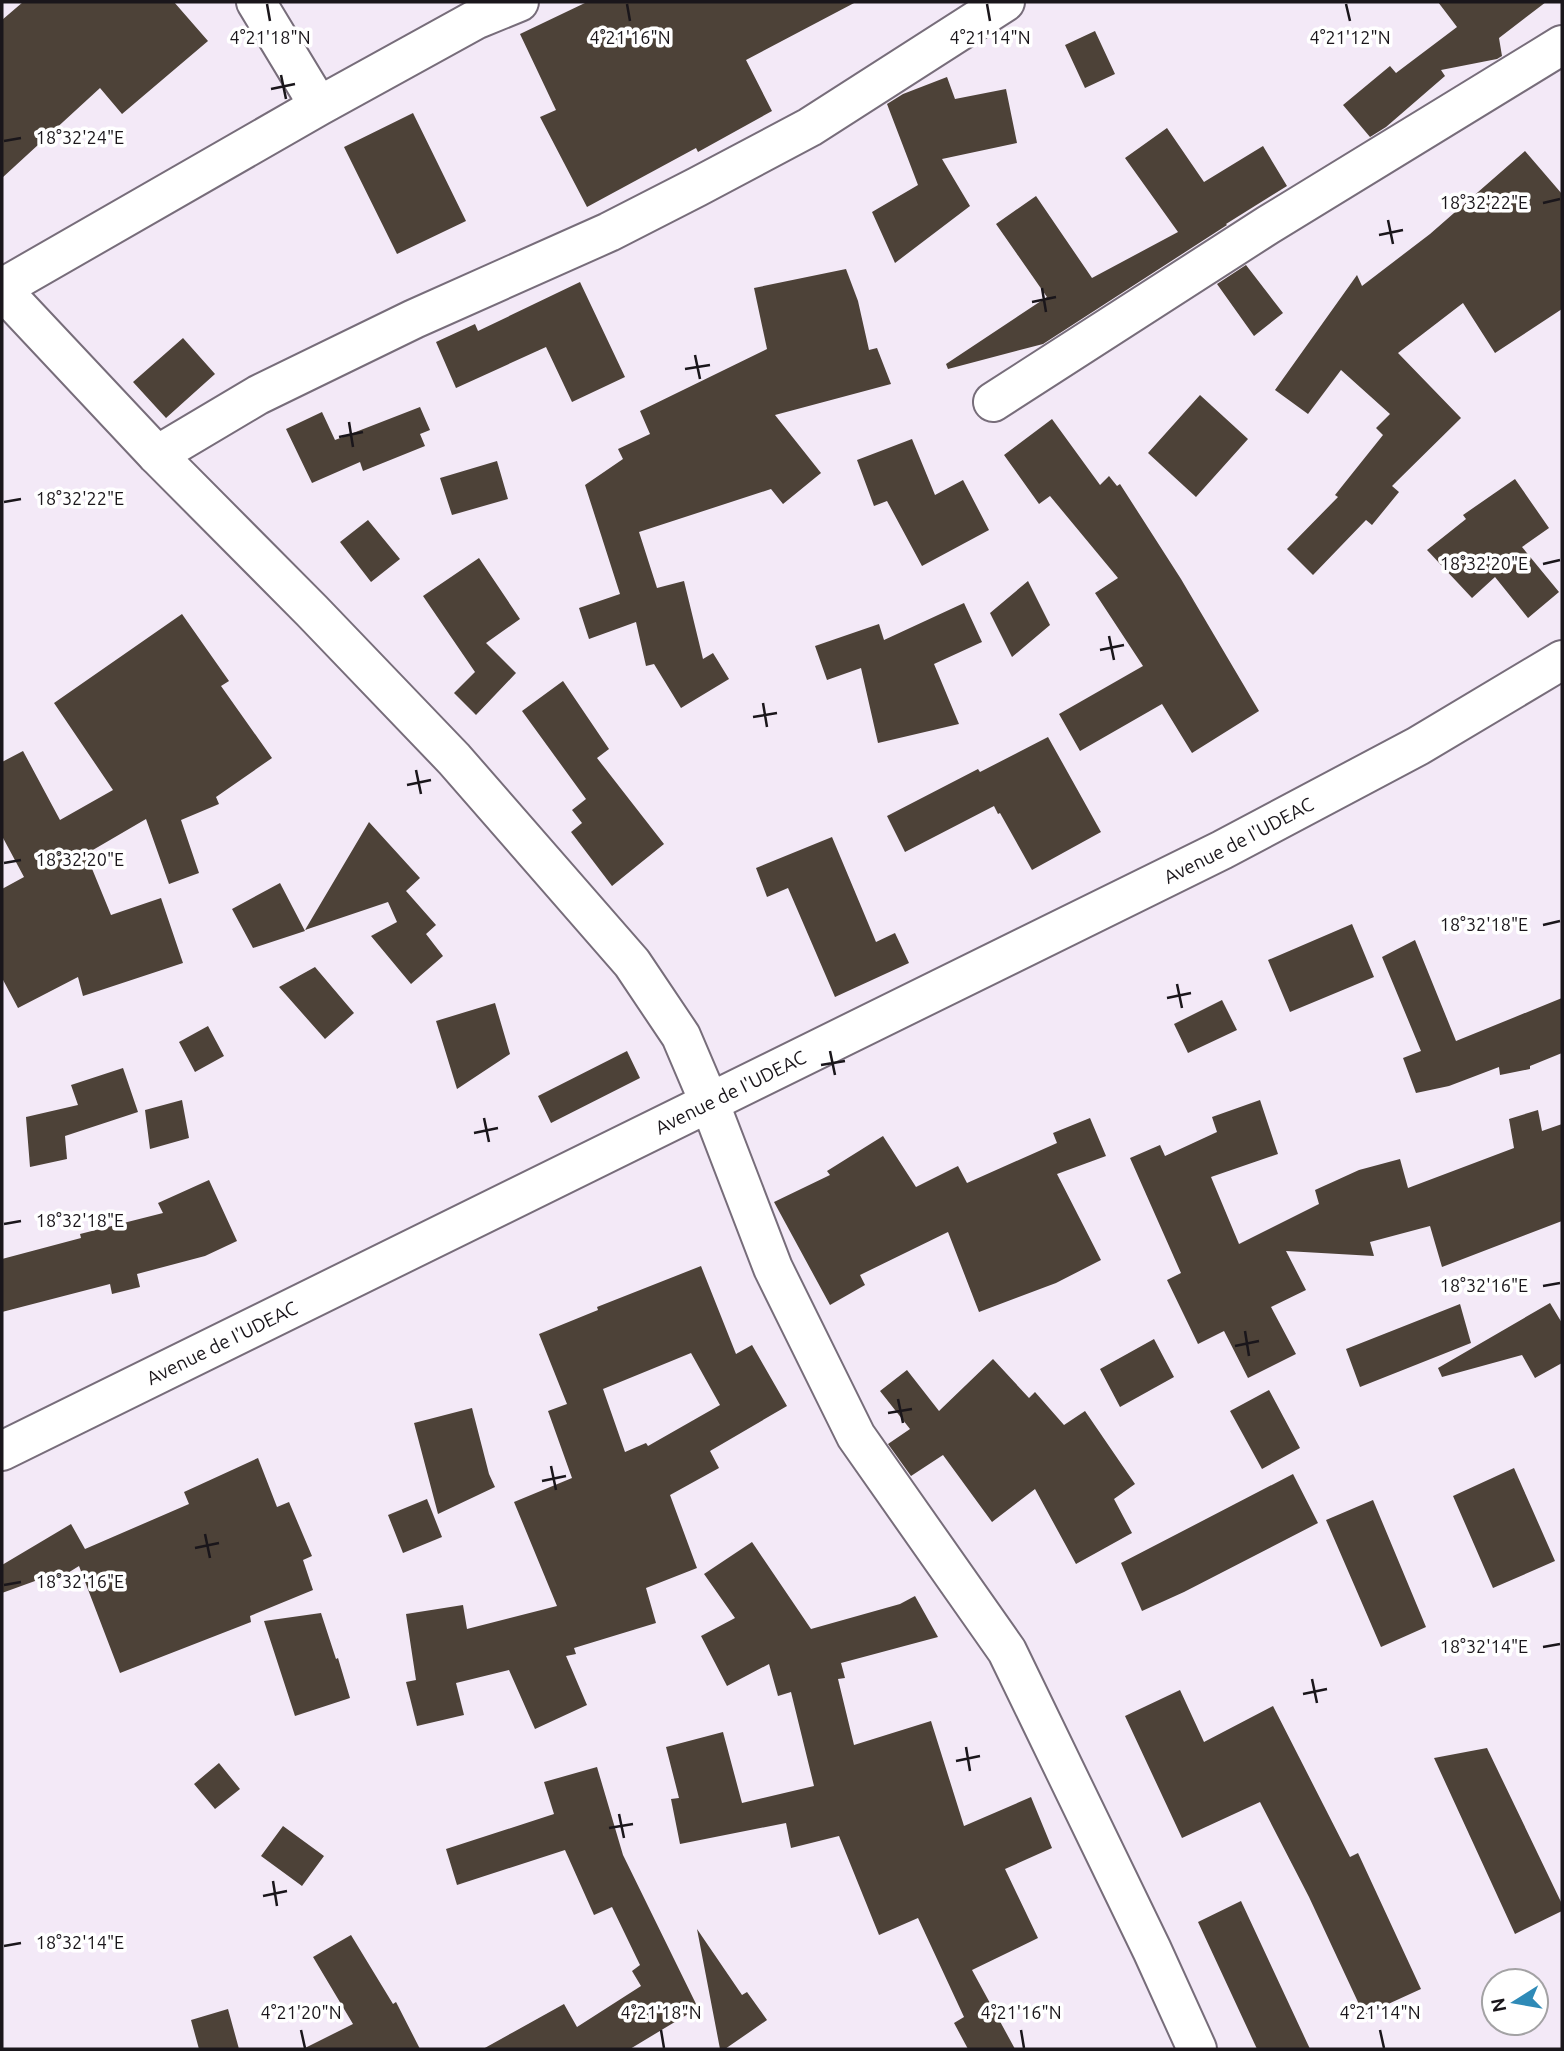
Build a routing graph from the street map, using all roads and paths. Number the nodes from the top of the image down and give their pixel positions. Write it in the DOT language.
graph roads {
  1 [pos="256,2"];
  2 [pos="519,2"];
  3 [pos="1004,2"];
  4 [pos="1562,45"];
  5 [pos="320,106"];
  6 [pos="2,289"];
  7 [pos="993,402"];
  8 [pos="158,455"];
  9 [pos="1562,660"];
  10 [pos="710,1104"];
  11 [pos="2,1451"];
  12 [pos="1197,2049"];
  1 -- 5 [label="street"];
  2 -- 5 [label="street"];
  3 -- 8 [label="street"];
  4 -- 7 [label="street"];
  5 -- 6 [label="street"];
  6 -- 8 [label="street"];
  8 -- 10 [label="street"];
  9 -- 10 [label="street, Avenue de I'UDEAC"];
  10 -- 11 [label="street, Avenue de I'UDEAC"];
  10 -- 12 [label="street"];
}
